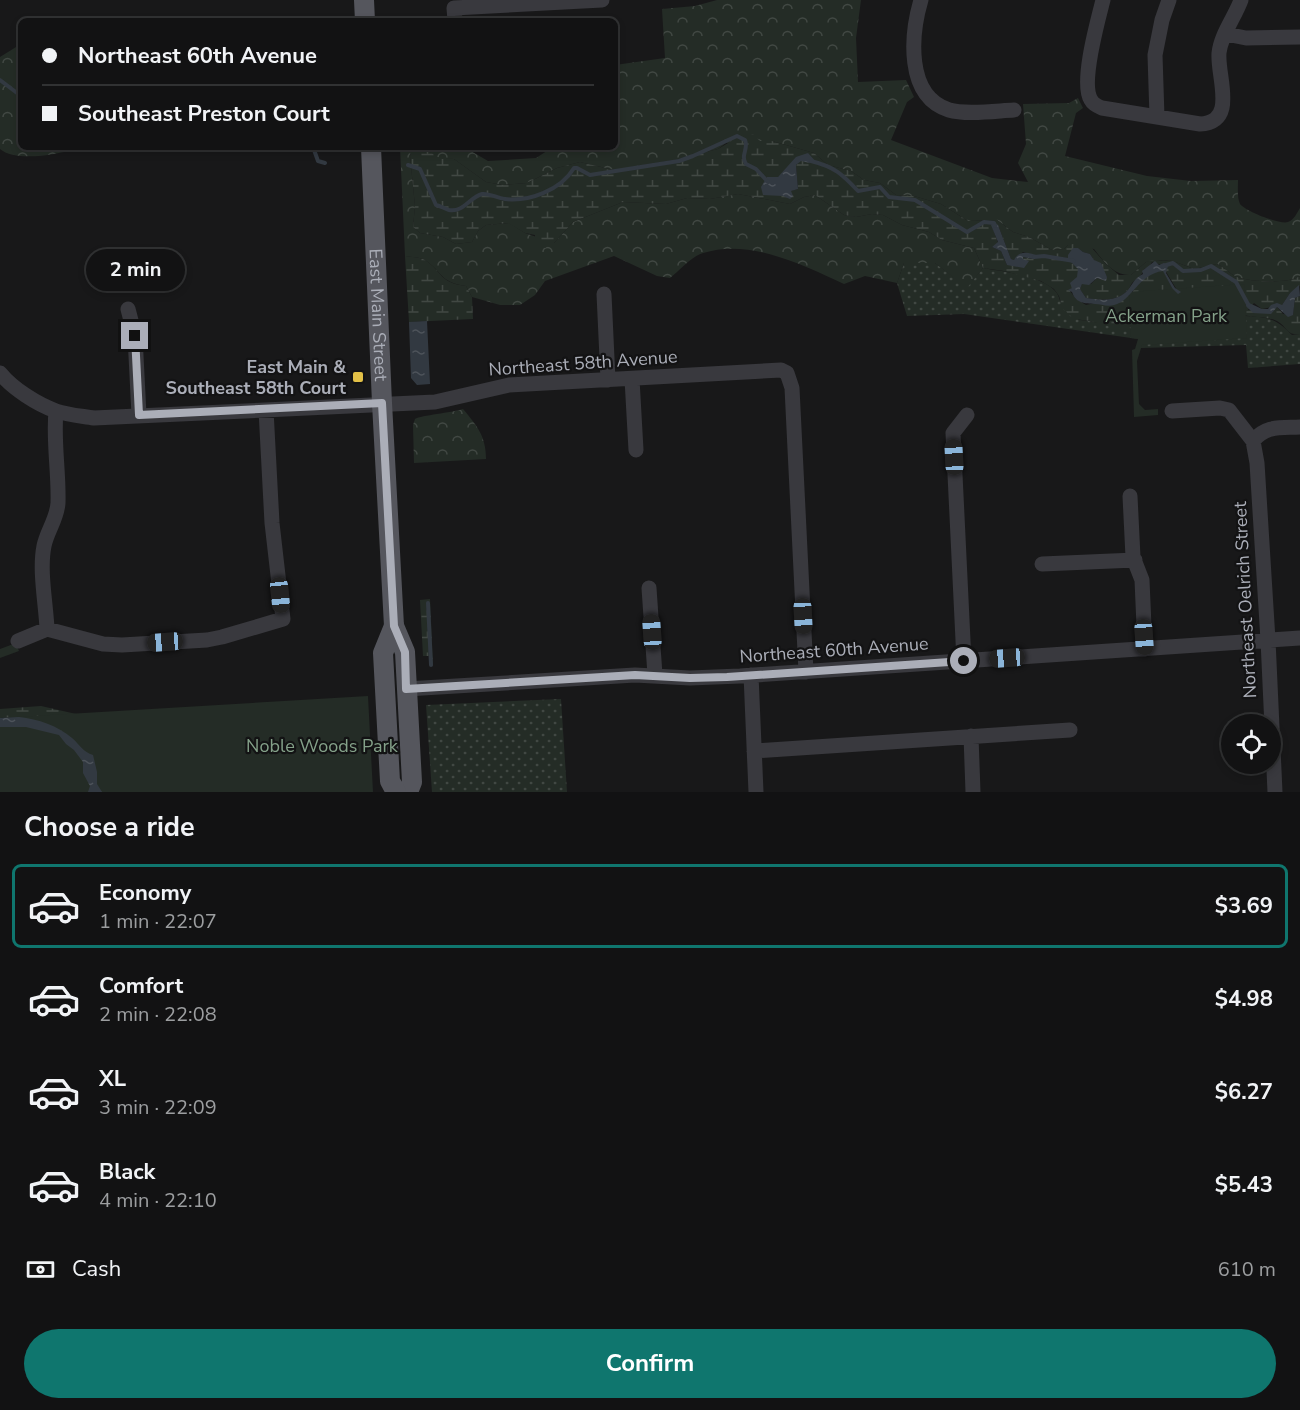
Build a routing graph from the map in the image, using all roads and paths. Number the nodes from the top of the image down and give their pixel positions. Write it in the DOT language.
graph roads {
  1 [pos="364,0"];
  2 [pos="602,0"];
  3 [pos="921,0"];
  4 [pos="1103,0"];
  5 [pos="1169,0"];
  6 [pos="1241,0"];
  7 [pos="455,14"];
  8 [pos="365,18"];
  9 [pos="1226,34"];
  10 [pos="1300,37"];
  11 [pos="1014,110"];
  12 [pos="1157,117"];
  13 [pos="371,150"];
  14 [pos="604,294"];
  15 [pos="128,309"];
  16 [pos="0,373"];
  17 [pos="632,379"];
  18 [pos="608,380"];
  19 [pos="382,403"];
  20 [pos="266,410"];
  21 [pos="56,411"];
  22 [pos="1172,411"];
  23 [pos="139,415"];
  24 [pos="967,415"];
  25 [pos="1300,427"];
  26 [pos="1253,441"];
  27 [pos="636,450"];
  28 [pos="1130,496"];
  29 [pos="1135,560"];
  30 [pos="1042,564"];
  31 [pos="649,588"];
  32 [pos="394,626"];
  33 [pos="47,629"];
  34 [pos="1300,638"];
  35 [pos="1268,640"];
  36 [pos="18,641"];
  37 [pos="1145,649"];
  38 [pos="964,661"];
  39 [pos="806,672"];
  40 [pos="655,675"];
  41 [pos="750,675"];
  42 [pos="406,689"];
  43 [pos="1070,730"];
  44 [pos="971,736"];
  45 [pos="754,751"];
  46 [pos="396,792"];
  47 [pos="408,792"];
  48 [pos="756,792"];
  49 [pos="974,792"];
  50 [pos="1275,792"];
  1 -- 8 [label="main road"];
  2 -- 7 [label="street"];
  3 -- 11 [label="street"];
  4 -- 12 [label="street"];
  5 -- 12 [label="street"];
  6 -- 9 [label="street"];
  9 -- 10 [label="street"];
  9 -- 12 [label="street"];
  13 -- 19 [label="main road, East Main Street"];
  14 -- 18 [label="street"];
  15 -- 23 [label="street"];
  16 -- 21 [label="street, Northeast 58th Avenue"];
  17 -- 18 [label="street, Northeast 58th Avenue"];
  17 -- 27 [label="street"];
  17 -- 39 [label="street, Northeast 58th Avenue"];
  18 -- 19 [label="street, Northeast 58th Avenue"];
  19 -- 20 [label="street, Northeast 58th Avenue"];
  19 -- 32 [label="main road, East Main Street"];
  20 -- 23 [label="street, Northeast 58th Avenue"];
  20 -- 33 [label="street"];
  21 -- 23 [label="street, Northeast 58th Avenue"];
  21 -- 33 [label="street"];
  22 -- 26 [label="street"];
  24 -- 38 [label="street"];
  25 -- 26 [label="street"];
  26 -- 35 [label="street, Northeast Oelrich Street"];
  28 -- 29 [label="street"];
  29 -- 30 [label="street"];
  29 -- 37 [label="street"];
  31 -- 40 [label="street"];
  32 -- 42 [label="main road, East Main Street"];
  32 -- 46 [label="main road, East Main Street"];
  33 -- 36 [label="street"];
  34 -- 35 [label="street, Northeast 60th Avenue"];
  35 -- 37 [label="street, Northeast 60th Avenue"];
  35 -- 50 [label="street, Northeast Oelrich Street"];
  37 -- 38 [label="street, Northeast 60th Avenue"];
  38 -- 39 [label="street, Northeast 60th Avenue"];
  39 -- 41 [label="street, Northeast 60th Avenue"];
  40 -- 41 [label="street, Northeast 60th Avenue"];
  40 -- 42 [label="street, Northeast 60th Avenue"];
  41 -- 45 [label="street"];
  42 -- 47 [label="main road, East Main Street"];
  43 -- 44 [label="street"];
  44 -- 45 [label="street"];
  44 -- 49 [label="street"];
  45 -- 48 [label="street"];
}
